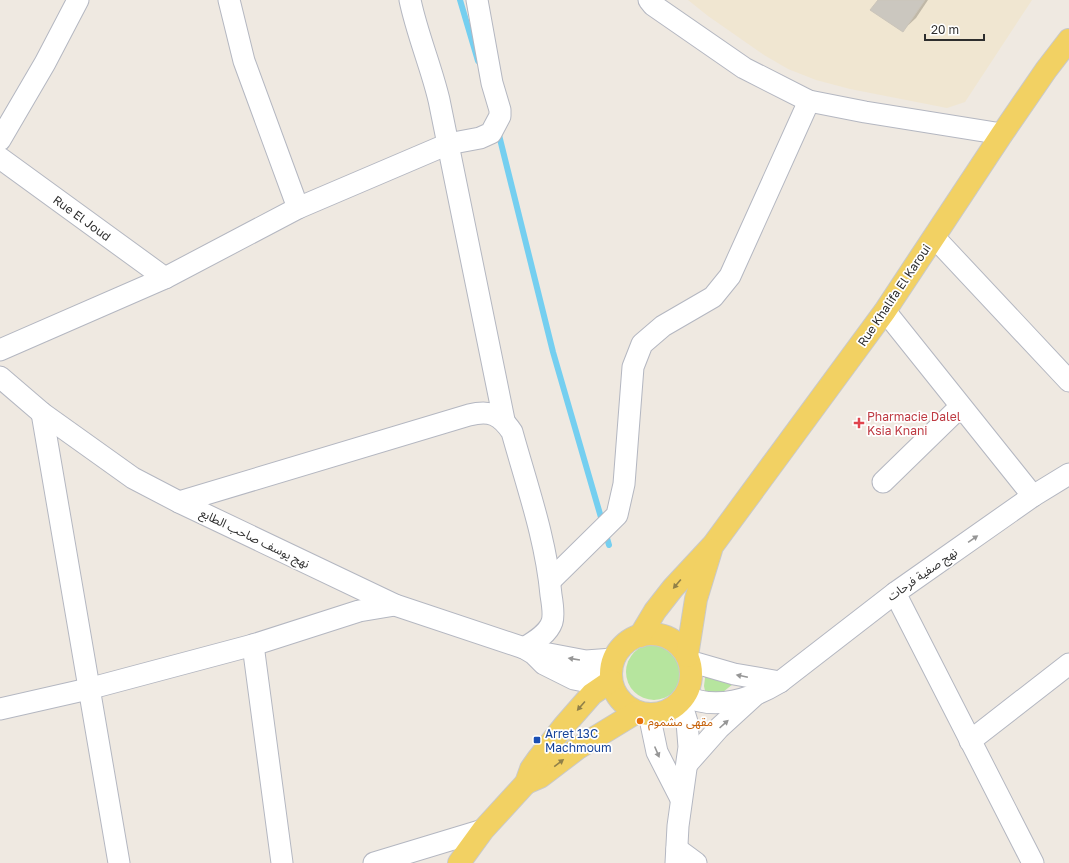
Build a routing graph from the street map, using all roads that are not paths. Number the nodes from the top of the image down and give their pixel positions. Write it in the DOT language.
graph roads {
  1 [pos="78,0"];
  2 [pos="229,0"];
  3 [pos="410,0"];
  4 [pos="477,0"];
  5 [pos="649,0"];
  6 [pos="1069,40"];
  7 [pos="809,101"];
  8 [pos="1002,134"];
  9 [pos="0,140"];
  10 [pos="448,144"];
  11 [pos="0,158"];
  12 [pos="298,208"];
  13 [pos="934,237"];
  14 [pos="165,278"];
  15 [pos="885,311"];
  16 [pos="0,350"];
  17 [pos="0,377"];
  18 [pos="1069,381"];
  19 [pos="960,407"];
  20 [pos="42,414"];
  21 [pos="504,420"];
  22 [pos="1069,474"];
  23 [pos="883,482"];
  24 [pos="1033,496"];
  25 [pos="179,502"];
  26 [pos="712,545"];
  27 [pos="550,581"];
  28 [pos="895,593"];
  29 [pos="395,605"];
  30 [pos="640,636"];
  31 [pos="253,645"];
  32 [pos="529,651"];
  33 [pos="688,658"];
  34 [pos="1069,664"];
  35 [pos="611,671"];
  36 [pos="780,682"];
  37 [pos="88,689"];
  38 [pos="754,696"];
  39 [pos="683,699"];
  40 [pos="0,709"];
  41 [pos="643,713"];
  42 [pos="970,741"];
  43 [pos="688,763"];
  44 [pos="526,784"];
  45 [pos="681,799"];
  46 [pos="483,830"];
  47 [pos="676,856"];
  48 [pos="119,863"];
  49 [pos="282,863"];
  50 [pos="374,863"];
  51 [pos="459,863"];
  52 [pos="696,863"];
  53 [pos="1033,863"];
  1 -- 9 [label="street"];
  2 -- 12 [label="street"];
  3 -- 10 [label="street"];
  4 -- 10 [label="street"];
  5 -- 7 [label="street"];
  6 -- 8 [label="main road, Rue Khalifa El Karoui"];
  7 -- 8 [label="street"];
  7 -- 27 [label="street"];
  8 -- 13 [label="main road, Rue Khalifa El Karoui"];
  10 -- 12 [label="street"];
  10 -- 21 [label="street"];
  11 -- 14 [label="street, Rue El Joud"];
  12 -- 14 [label="street"];
  13 -- 15 [label="main road, Rue Khalifa El Karoui"];
  13 -- 18 [label="street"];
  14 -- 16 [label="street"];
  15 -- 19 [label="street"];
  15 -- 26 [label="main road, Rue Khalifa El Karoui"];
  17 -- 20 [label="street, نهج يوسف صاحب الطابع"];
  19 -- 23 [label="street"];
  19 -- 24 [label="street"];
  20 -- 25 [label="street, نهج يوسف صاحب الطابع"];
  20 -- 37 [label="street"];
  21 -- 25 [label="street"];
  21 -- 27 [label="street"];
  22 -- 24 [label="street, نهج صفية فرحات"];
  28 -- 24 [label="street, نهج صفية فرحات, one-way"];
  25 -- 29 [label="street, نهج يوسف صاحب الطابع"];
  26 -- 30 [label="main road, Rue Khalifa El Karoui, one-way"];
  26 -- 33 [label="main road, Rue Khalifa El Karoui"];
  27 -- 32 [label="street"];
  28 -- 36 [label="street, نهج صفية فرحات"];
  28 -- 42 [label="street"];
  29 -- 31 [label="street"];
  29 -- 32 [label="street, نهج يوسف صاحب الطابع"];
  30 -- 33 [label="main road"];
  30 -- 35 [label="main road"];
  31 -- 37 [label="street"];
  31 -- 49 [label="street"];
  32 -- 35 [label="street, نهج يوسف صاحب الطابع"];
  36 -- 33 [label="street, one-way"];
  33 -- 39 [label="main road"];
  34 -- 42 [label="street"];
  35 -- 41 [label="main road"];
  35 -- 44 [label="main road, one-way"];
  36 -- 38 [label="street, نهج صفية فرحات"];
  37 -- 40 [label="street"];
  37 -- 48 [label="street"];
  38 -- 39 [label="street, نهج صفية فرحات"];
  43 -- 38 [label="street, one-way"];
  39 -- 41 [label="main road"];
  39 -- 43 [label="street"];
  44 -- 41 [label="main road, one-way"];
  41 -- 45 [label="street, one-way"];
  42 -- 53 [label="street"];
  43 -- 45 [label="street"];
  44 -- 46 [label="main road"];
  45 -- 47 [label="street"];
  46 -- 50 [label="street"];
  46 -- 51 [label="main road"];
  47 -- 52 [label="street"];
}
